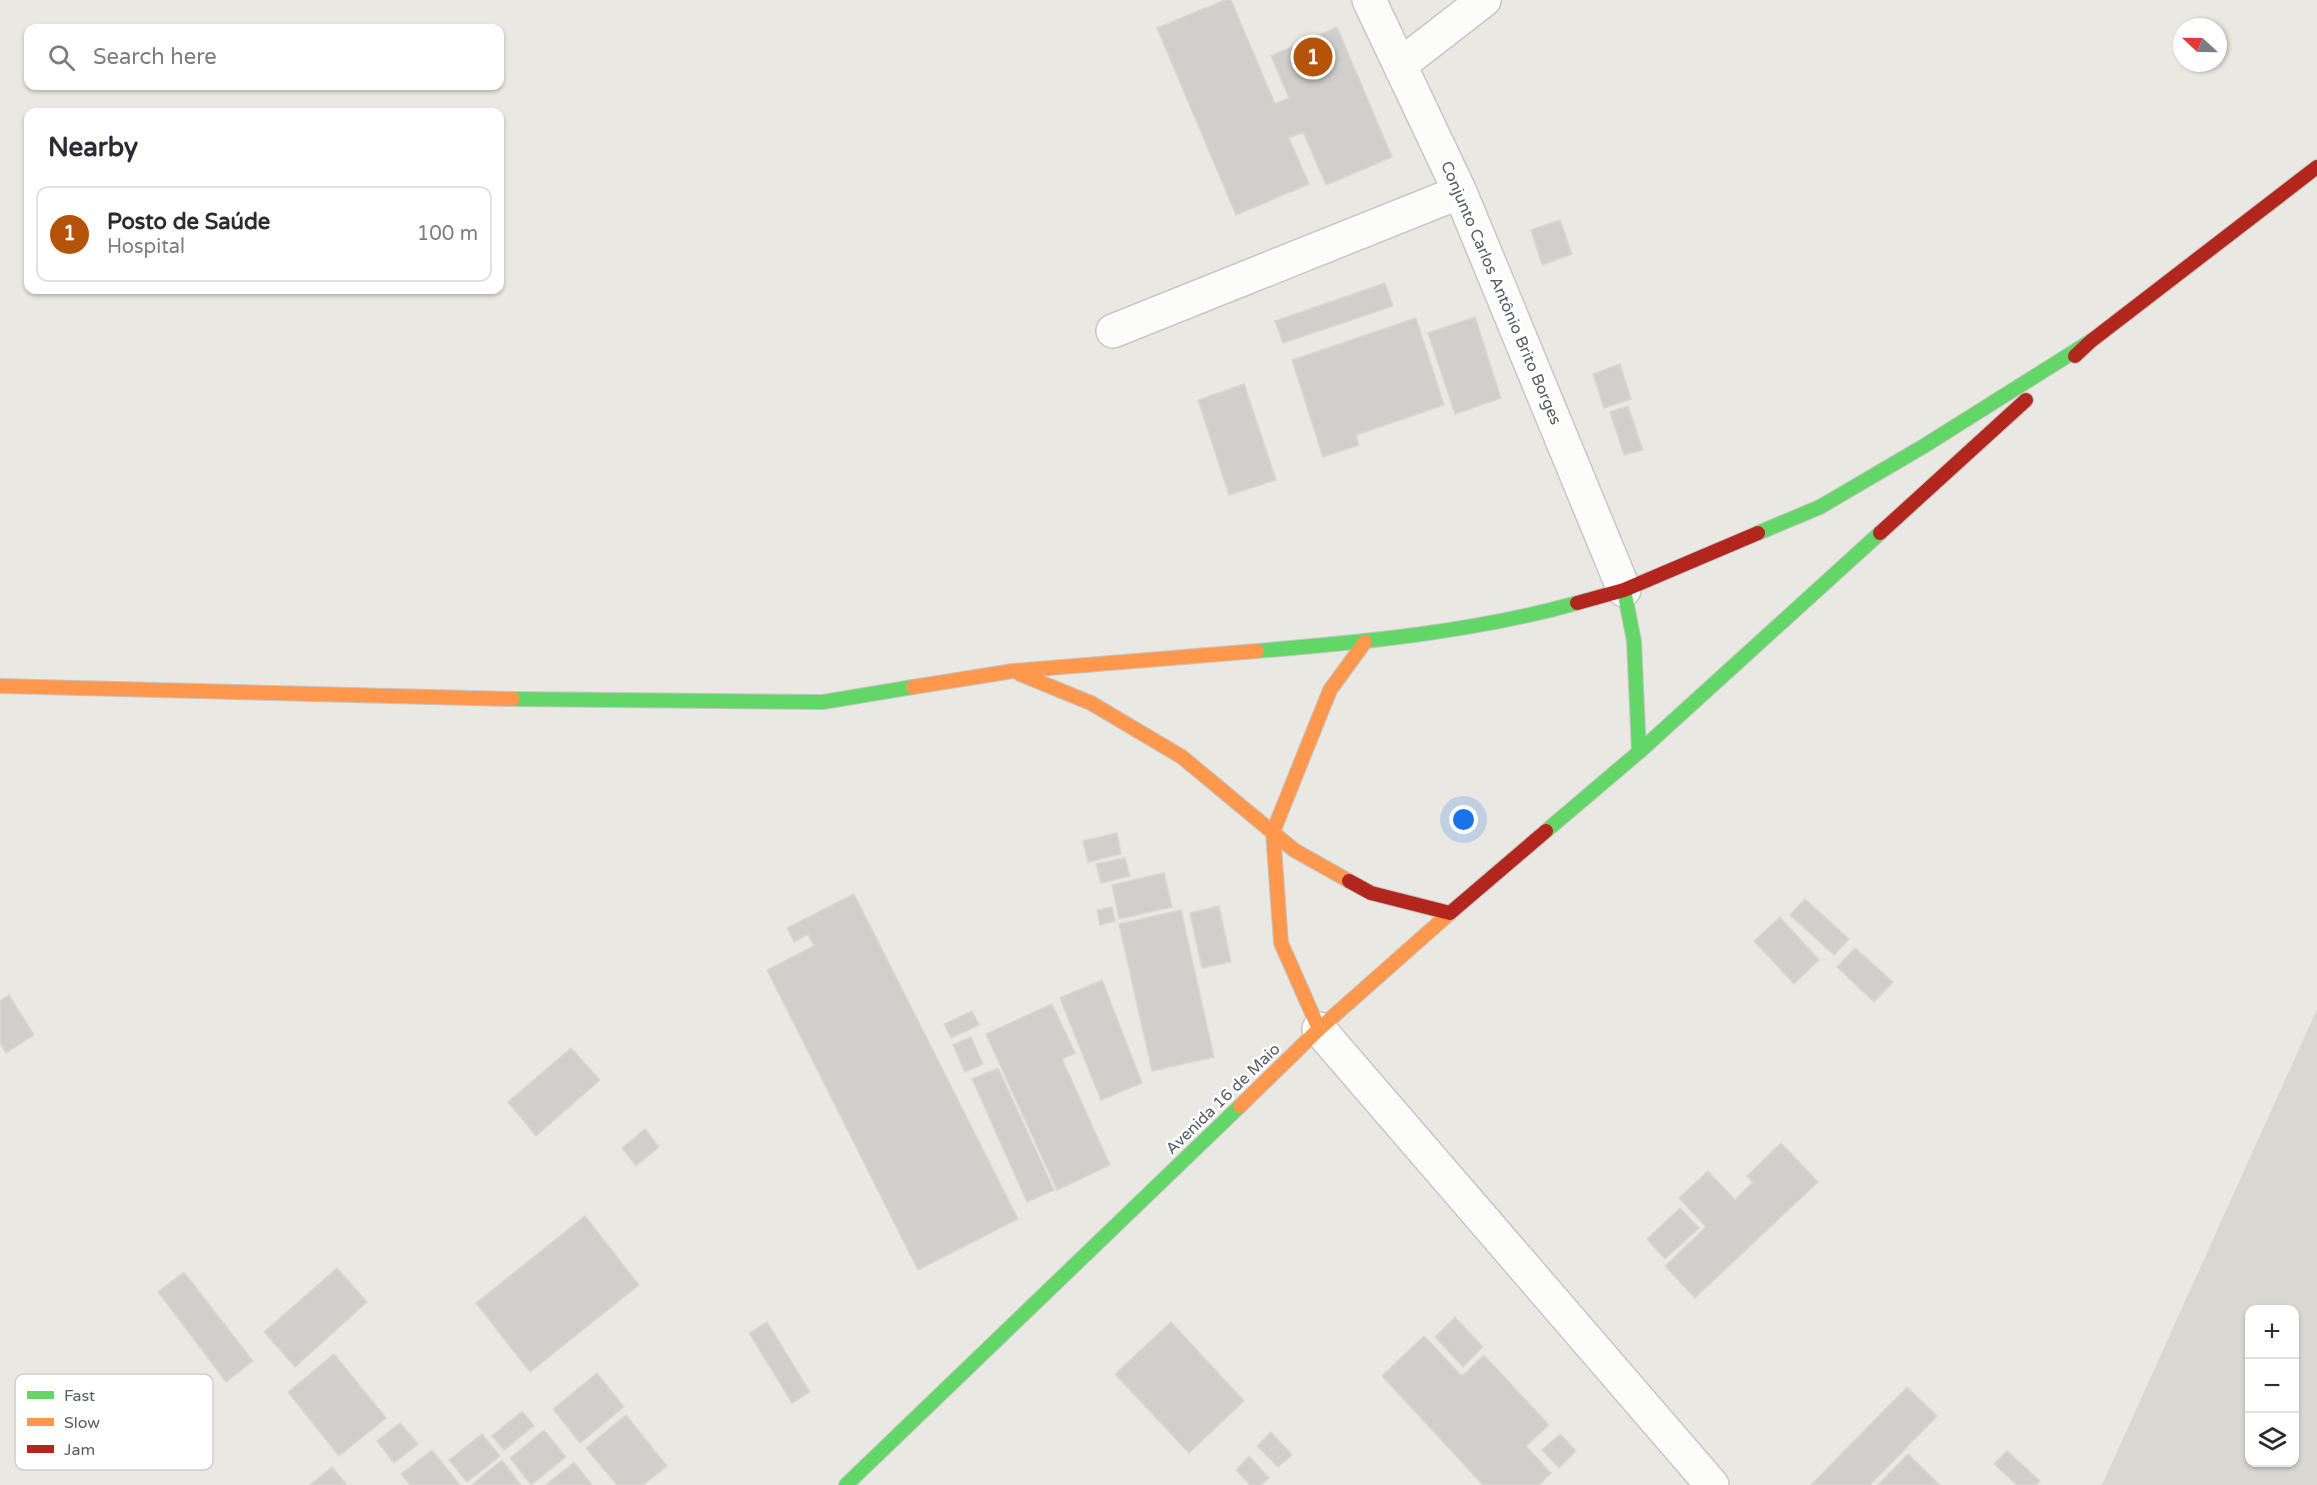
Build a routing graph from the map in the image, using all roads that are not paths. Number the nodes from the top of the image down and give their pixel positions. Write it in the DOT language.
graph roads {
  1 [pos="1369,0"];
  2 [pos="1484,0"];
  3 [pos="1400,65"];
  4 [pos="2317,167"];
  5 [pos="1460,192"];
  6 [pos="1113,331"];
  7 [pos="2091,341"];
  8 [pos="1624,590"];
  9 [pos="1365,642"];
  10 [pos="1013,671"];
  11 [pos="0,686"];
  12 [pos="1639,752"];
  13 [pos="1274,832"];
  14 [pos="1450,913"];
  15 [pos="1319,1029"];
  16 [pos="846,1485"];
  17 [pos="1712,1485"];
  1 -- 3 [label="street, Conjunto Carlos Antônio Brito Borges"];
  2 -- 3 [label="street"];
  3 -- 5 [label="street, Conjunto Carlos Antônio Brito Borges"];
  4 -- 7 [label="main road"];
  5 -- 6 [label="street"];
  5 -- 8 [label="street, Conjunto Carlos Antônio Brito Borges"];
  7 -- 8 [label="main road"];
  7 -- 12 [label="main road, Avenida 16 de Maio"];
  8 -- 9 [label="main road"];
  8 -- 12 [label="main road"];
  9 -- 10 [label="main road"];
  9 -- 13 [label="main road"];
  10 -- 11 [label="main road"];
  10 -- 13 [label="main road"];
  12 -- 14 [label="main road, Avenida 16 de Maio"];
  13 -- 14 [label="main road"];
  13 -- 15 [label="main road"];
  14 -- 15 [label="main road, Avenida 16 de Maio"];
  15 -- 16 [label="main road, Avenida 16 de Maio"];
  15 -- 17 [label="street"];
}
